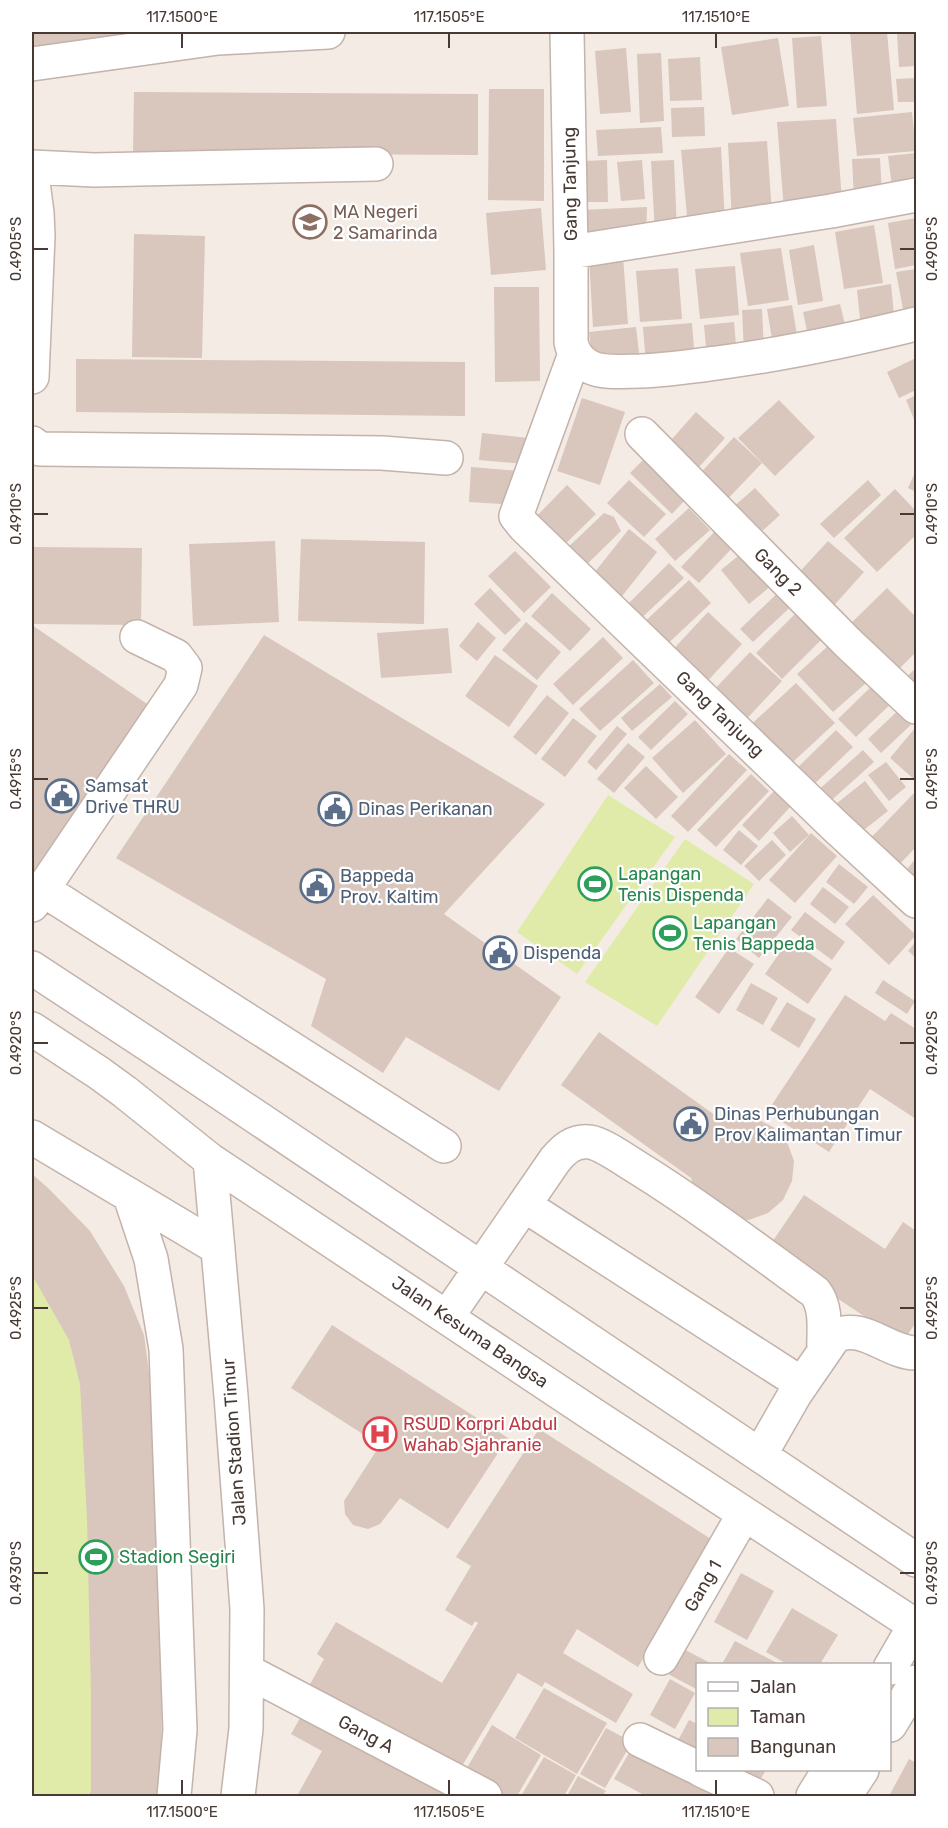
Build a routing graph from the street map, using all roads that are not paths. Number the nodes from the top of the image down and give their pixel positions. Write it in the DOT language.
graph roads {
  1 [pos="328,32"];
  2 [pos="567,32"];
  3 [pos="218,35"];
  4 [pos="32,64"];
  5 [pos="376,164"];
  6 [pos="32,167"];
  7 [pos="32,175"];
  8 [pos="916,195"];
  9 [pos="571,252"];
  10 [pos="916,324"];
  11 [pos="573,345"];
  12 [pos="32,377"];
  13 [pos="642,434"];
  14 [pos="32,443"];
  15 [pos="446,458"];
  16 [pos="137,636"];
  17 [pos="916,707"];
  18 [pos="37,897"];
  19 [pos="916,902"];
  20 [pos="32,968"];
  21 [pos="32,1029"];
  22 [pos="152,1047"];
  23 [pos="125,1092"];
  24 [pos="32,1137"];
  25 [pos="444,1146"];
  26 [pos="210,1160"];
  27 [pos="130,1196"];
  28 [pos="524,1205"];
  29 [pos="219,1248"];
  30 [pos="482,1267"];
  31 [pos="447,1317"];
  32 [pos="824,1352"];
  33 [pos="916,1353"];
  34 [pos="802,1384"];
  35 [pos="760,1455"];
  36 [pos="744,1514"];
  37 [pos="916,1560"];
  38 [pos="916,1625"];
  39 [pos="661,1658"];
  40 [pos="891,1666"];
  41 [pos="247,1671"];
  42 [pos="916,1682"];
  43 [pos="891,1723"];
  44 [pos="640,1740"];
  45 [pos="696,1768"];
  46 [pos="703,1771"];
  47 [pos="828,1771"];
  48 [pos="861,1771"];
  49 [pos="174,1797"];
  50 [pos="238,1797"];
  51 [pos="484,1797"];
  52 [pos="757,1797"];
  53 [pos="813,1797"];
  54 [pos="845,1797"];
  1 -- 3 [label="street"];
  2 -- 9 [label="street, Gang Tanjung"];
  3 -- 4 [label="street"];
  5 -- 6 [label="street"];
  7 -- 12 [label="street"];
  8 -- 9 [label="street"];
  9 -- 11 [label="street, Gang Tanjung"];
  10 -- 11 [label="street"];
  11 -- 19 [label="street, Gang Tanjung"];
  13 -- 17 [label="street, Gang 2"];
  14 -- 15 [label="street"];
  16 -- 18 [label="street"];
  18 -- 25 [label="street"];
  20 -- 22 [label="street"];
  21 -- 23 [label="street, Jalan Kesuma Bangsa"];
  22 -- 23 [label="street"];
  22 -- 30 [label="street"];
  23 -- 26 [label="street, Jalan Kesuma Bangsa"];
  24 -- 27 [label="street"];
  26 -- 29 [label="street, Jalan Stadion Timur"];
  26 -- 31 [label="street, Jalan Kesuma Bangsa"];
  27 -- 29 [label="street"];
  27 -- 49 [label="street"];
  28 -- 30 [label="street"];
  28 -- 32 [label="street"];
  28 -- 34 [label="street"];
  29 -- 41 [label="street, Jalan Stadion Timur"];
  30 -- 31 [label="street"];
  30 -- 35 [label="street"];
  31 -- 36 [label="street, Jalan Kesuma Bangsa"];
  32 -- 33 [label="street"];
  32 -- 34 [label="street"];
  34 -- 35 [label="street"];
  35 -- 37 [label="street"];
  36 -- 38 [label="street, Jalan Kesuma Bangsa"];
  36 -- 39 [label="street, Gang 1"];
  38 -- 40 [label="street"];
  41 -- 50 [label="street, Jalan Stadion Timur"];
  41 -- 51 [label="street, Gang A"];
  42 -- 43 [label="street"];
  44 -- 45 [label="street"];
  46 -- 52 [label="street"];
  47 -- 53 [label="street"];
  48 -- 54 [label="street"];
}
